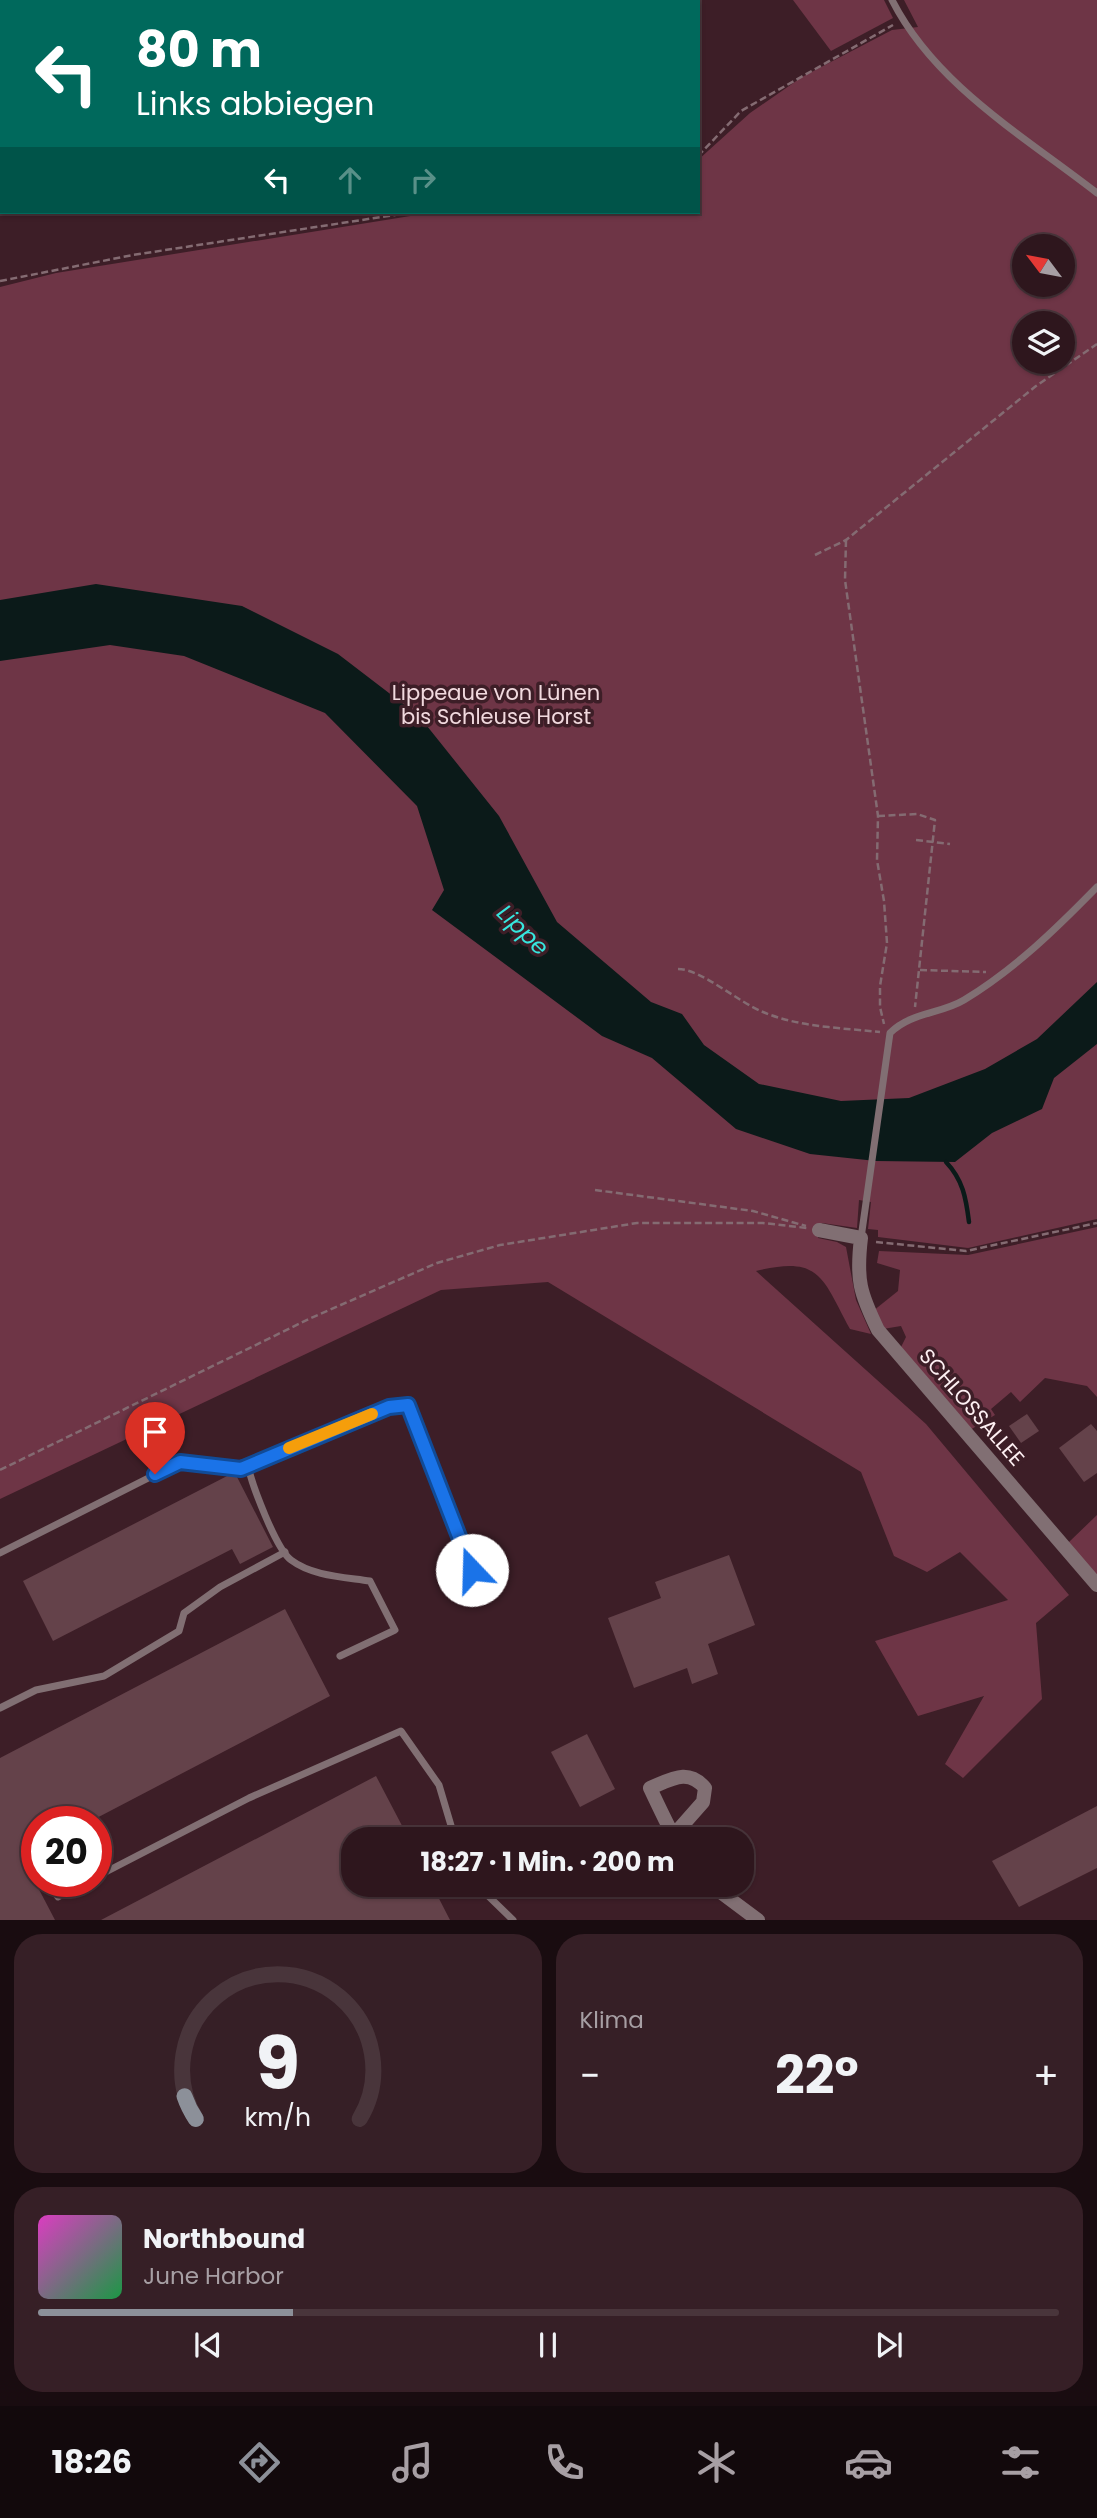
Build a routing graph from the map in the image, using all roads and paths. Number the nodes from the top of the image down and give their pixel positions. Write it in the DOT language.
graph roads {
  1 [pos="892,0"];
  2 [pos="902,20"];
  3 [pos="700,154"];
  4 [pos="1097,193"];
  5 [pos="401,214"];
  6 [pos="0,281"];
  7 [pos="1097,344"];
  8 [pos="846,540"];
  9 [pos="815,555"];
  10 [pos="878,816"];
  11 [pos="916,840"];
  12 [pos="933,844"];
  13 [pos="950,845"];
  14 [pos="1097,887"];
  15 [pos="678,970"];
  16 [pos="919,970"];
  17 [pos="997,979"];
  18 [pos="915,1007"];
  19 [pos="890,1033"];
  20 [pos="595,1190"];
  21 [pos="1097,1223"];
  22 [pos="819,1230"];
  23 [pos="861,1233"];
  24 [pos="890,1245"];
  25 [pos="247,1466"];
  26 [pos="0,1470"];
  27 [pos="285,1552"];
  28 [pos="0,1553"];
  29 [pos="1097,1585"];
  30 [pos="482,1593"];
  31 [pos="340,1656"];
  32 [pos="0,1708"];
  33 [pos="451,1827"];
  34 [pos="674,1838"];
  35 [pos="112,1869"];
  36 [pos="490,1897"];
  37 [pos="727,1897"];
  38 [pos="513,1920"];
  39 [pos="758,1920"];
  1 -- 2 [label="lane"];
  2 -- 3 [label="path"];
  2 -- 4 [label="lane"];
  5 -- 6 [label="path"];
  7 -- 8 [label="path"];
  8 -- 9 [label="path"];
  8 -- 10 [label="path"];
  10 -- 12 [label="path"];
  10 -- 19 [label="path"];
  11 -- 12 [label="path"];
  12 -- 13 [label="path"];
  12 -- 16 [label="path"];
  14 -- 17 [label="lane"];
  15 -- 19 [label="path"];
  16 -- 17 [label="path"];
  16 -- 18 [label="path"];
  17 -- 19 [label="lane"];
  19 -- 23 [label="lane"];
  20 -- 22 [label="path"];
  21 -- 24 [label="path"];
  22 -- 23 [label="street"];
  22 -- 26 [label="path"];
  23 -- 29 [label="street, SCHLOSSALLEE"];
  25 -- 27 [label="lane"];
  25 -- 28 [label="lane"];
  25 -- 30 [label="lane"];
  27 -- 31 [label="lane"];
  27 -- 32 [label="lane"];
  33 -- 35 [label="lane"];
  34 -- 34 [label="street"];
  36 -- 38 [label="lane"];
  37 -- 39 [label="street"];
}
